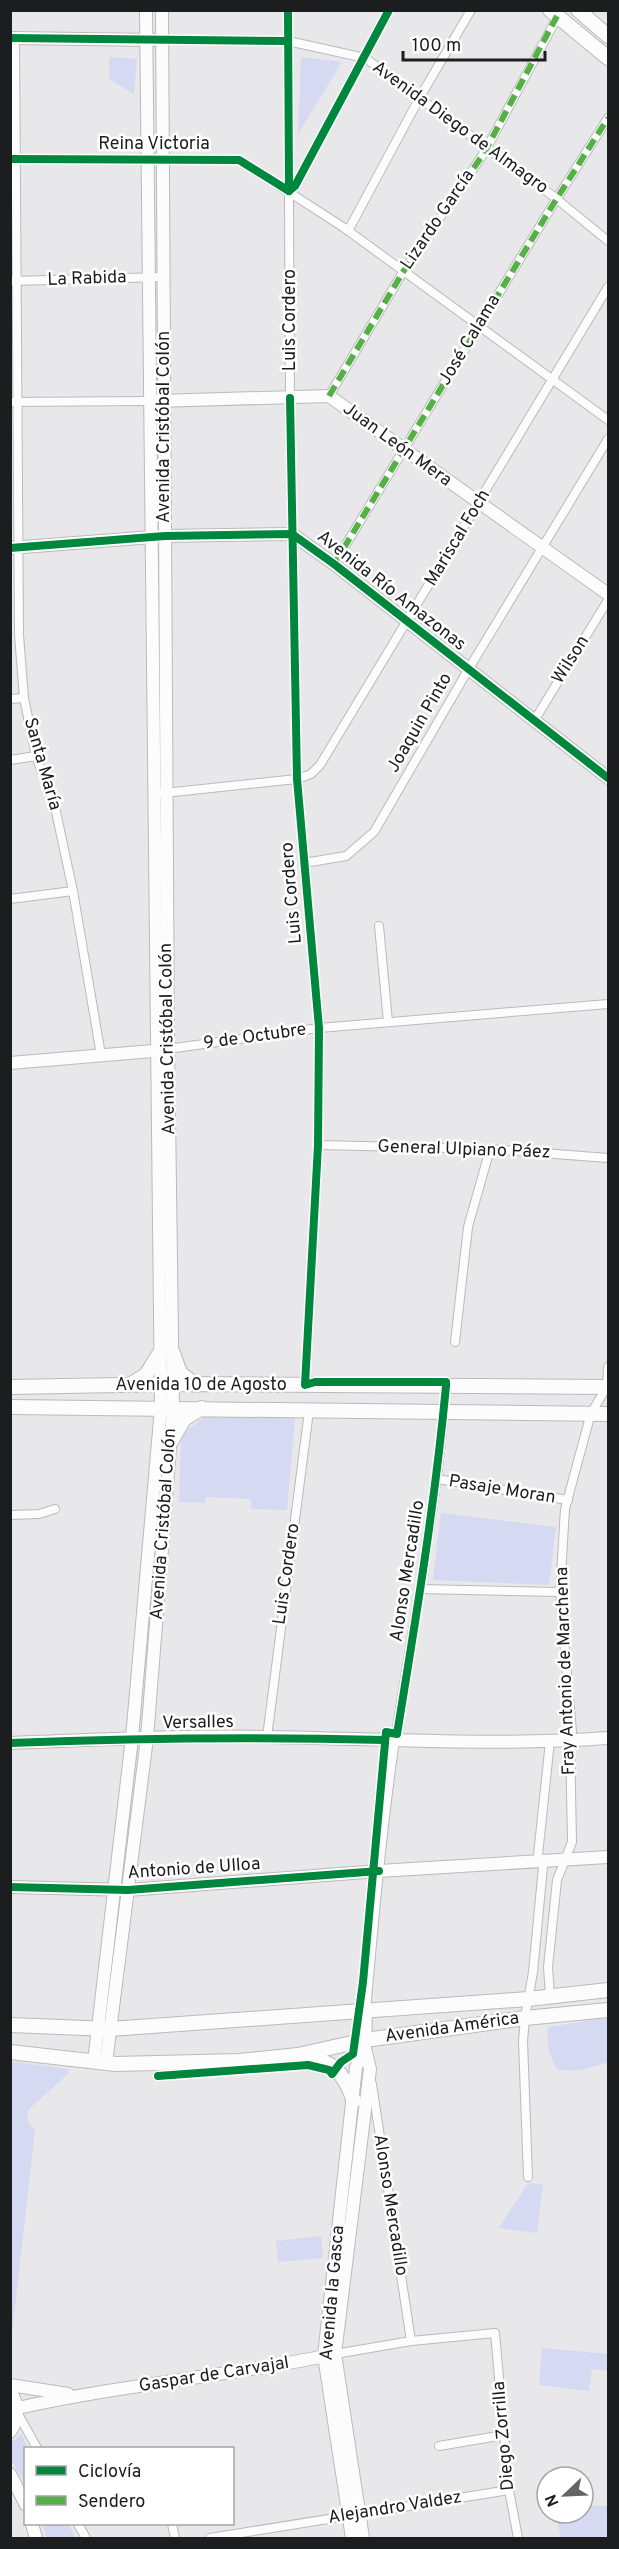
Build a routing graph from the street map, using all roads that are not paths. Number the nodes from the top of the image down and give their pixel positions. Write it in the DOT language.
graph roads {
  1 [pos="146,10"];
  2 [pos="162,10"];
  3 [pos="288,10"];
  4 [pos="389,10"];
  5 [pos="471,10"];
  6 [pos="578,10"];
  7 [pos="556,12"];
  8 [pos="609,36"];
  9 [pos="13,38"];
  10 [pos="147,40"];
  11 [pos="162,40"];
  12 [pos="288,41"];
  13 [pos="365,58"];
  14 [pos="609,58"];
  15 [pos="420,97"];
  16 [pos="609,118"];
  17 [pos="487,147"];
  18 [pos="13,159"];
  19 [pos="148,160"];
  20 [pos="163,160"];
  21 [pos="289,191"];
  22 [pos="556,199"];
  23 [pos="348,231"];
  24 [pos="609,241"];
  25 [pos="403,272"];
  26 [pos="149,277"];
  27 [pos="163,277"];
  28 [pos="13,281"];
  29 [pos="609,288"];
  30 [pos="478,326"];
  31 [pos="553,381"];
  32 [pos="329,396"];
  33 [pos="290,398"];
  34 [pos="149,401"];
  35 [pos="164,401"];
  36 [pos="14,402"];
  37 [pos="609,420"];
  38 [pos="609,439"];
  39 [pos="405,450"];
  40 [pos="479,504"];
  41 [pos="292,534"];
  42 [pos="165,536"];
  43 [pos="152,537"];
  44 [pos="14,548"];
  45 [pos="543,548"];
  46 [pos="334,564"];
  47 [pos="609,594"];
  48 [pos="609,600"];
  49 [pos="407,622"];
  50 [pos="15,635"];
  51 [pos="468,670"];
  52 [pos="24,698"];
  53 [pos="10,699"];
  54 [pos="534,721"];
  55 [pos="36,756"];
  56 [pos="10,760"];
  57 [pos="609,778"];
  58 [pos="297,779"];
  59 [pos="160,794"];
  60 [pos="304,863"];
  61 [pos="73,891"];
  62 [pos="10,899"];
  63 [pos="379,926"];
  64 [pos="609,1004"];
  65 [pos="388,1023"];
  66 [pos="319,1028"];
  67 [pos="163,1051"];
  68 [pos="101,1055"];
  69 [pos="10,1063"];
  70 [pos="318,1145"];
  71 [pos="490,1149"];
  72 [pos="609,1158"];
  73 [pos="455,1342"];
  74 [pos="167,1352"];
  75 [pos="609,1367"];
  76 [pos="131,1385"];
  77 [pos="167,1385"];
  78 [pos="196,1385"];
  79 [pos="305,1385"];
  80 [pos="608,1387"];
  81 [pos="10,1388"];
  82 [pos="10,1407"];
  83 [pos="167,1408"];
  84 [pos="202,1408"];
  85 [pos="309,1411"];
  86 [pos="444,1412"];
  87 [pos="591,1413"];
  88 [pos="609,1414"];
  89 [pos="172,1440"];
  90 [pos="437,1479"];
  91 [pos="567,1500"];
  92 [pos="55,1509"];
  93 [pos="10,1515"];
  94 [pos="422,1589"];
  95 [pos="560,1592"];
  96 [pos="267,1737"];
  97 [pos="132,1738"];
  98 [pos="147,1738"];
  99 [pos="609,1738"];
  100 [pos="395,1740"];
  101 [pos="570,1740"];
  102 [pos="550,1741"];
  103 [pos="10,1743"];
  104 [pos="609,1857"];
  105 [pos="563,1860"];
  106 [pos="540,1862"];
  107 [pos="379,1871"];
  108 [pos="10,1887"];
  109 [pos="115,1889"];
  110 [pos="128,1890"];
  111 [pos="609,1990"];
  112 [pos="550,1996"];
  113 [pos="528,1999"];
  114 [pos="609,2010"];
  115 [pos="366,2011"];
  116 [pos="525,2018"];
  117 [pos="10,2025"];
  118 [pos="104,2030"];
  119 [pos="365,2044"];
  120 [pos="10,2052"];
  121 [pos="298,2055"];
  122 [pos="100,2062"];
  123 [pos="370,2069"];
  124 [pos="354,2101"];
  125 [pos="528,2177"];
  126 [pos="495,2333"];
  127 [pos="411,2342"];
  128 [pos="330,2355"];
  129 [pos="10,2385"];
  130 [pos="10,2390"];
  131 [pos="75,2395"];
  132 [pos="18,2411"];
  133 [pos="10,2432"];
  134 [pos="504,2435"];
  135 [pos="439,2446"];
  136 [pos="36,2447"];
  137 [pos="10,2474"];
  138 [pos="508,2490"];
  139 [pos="24,2501"];
  140 [pos="353,2515"];
  141 [pos="210,2538"];
  142 [pos="352,2538"];
  143 [pos="363,2538"];
  144 [pos="518,2538"];
  1 -- 10 [label="street, Avenida Cristóbal Colón"];
  2 -- 11 [label="street, Avenida Cristóbal Colón"];
  3 -- 12 [label="street, Luis Cordero"];
  4 -- 13 [label="street"];
  5 -- 15 [label="street"];
  6 -- 8 [label="main road"];
  7 -- 14 [label="main road"];
  7 -- 17 [label="street, Lizardo García"];
  9 -- 10 [label="street, Avenida Diego de Almagro"];
  9 -- 18 [label="street, Santa María"];
  10 -- 11 [label="street, Avenida Diego de Almagro"];
  10 -- 19 [label="street, Avenida Cristóbal Colón"];
  11 -- 12 [label="street, Avenida Diego de Almagro"];
  11 -- 20 [label="street, Avenida Cristóbal Colón"];
  12 -- 13 [label="street, Avenida Diego de Almagro"];
  12 -- 21 [label="street, Luis Cordero"];
  13 -- 15 [label="street, Avenida Diego de Almagro"];
  13 -- 21 [label="street"];
  15 -- 17 [label="street, Avenida Diego de Almagro"];
  15 -- 23 [label="street"];
  16 -- 22 [label="street, José Calama"];
  17 -- 22 [label="street, Avenida Diego de Almagro"];
  17 -- 25 [label="street, Lizardo García"];
  18 -- 19 [label="street, Reina Victoria"];
  18 -- 28 [label="street, Santa María"];
  19 -- 20 [label="street, Reina Victoria"];
  19 -- 26 [label="street, Avenida Cristóbal Colón"];
  20 -- 21 [label="street, Reina Victoria"];
  20 -- 27 [label="street, Avenida Cristóbal Colón"];
  21 -- 23 [label="street, Reina Victoria"];
  21 -- 33 [label="street, Luis Cordero"];
  22 -- 24 [label="street, Avenida Diego de Almagro"];
  22 -- 30 [label="street, José Calama"];
  23 -- 25 [label="street, Reina Victoria"];
  25 -- 30 [label="street, Reina Victoria"];
  25 -- 32 [label="street, Lizardo García"];
  26 -- 27 [label="street, La Rabida"];
  26 -- 28 [label="street, La Rabida"];
  26 -- 34 [label="street, Avenida Cristóbal Colón"];
  27 -- 35 [label="street, Avenida Cristóbal Colón"];
  28 -- 36 [label="street, Santa María"];
  29 -- 31 [label="street, Mariscal Foch"];
  30 -- 31 [label="street, Reina Victoria"];
  30 -- 39 [label="street, José Calama"];
  31 -- 37 [label="street, Reina Victoria"];
  31 -- 40 [label="street, Mariscal Foch"];
  32 -- 33 [label="street, Juan León Mera"];
  32 -- 39 [label="street, Juan León Mera"];
  33 -- 35 [label="street, Juan León Mera"];
  33 -- 41 [label="street, Luis Cordero"];
  34 -- 35 [label="street, Juan León Mera"];
  34 -- 36 [label="street, Juan León Mera"];
  34 -- 43 [label="street, Avenida Cristóbal Colón"];
  35 -- 42 [label="street, Avenida Cristóbal Colón"];
  36 -- 44 [label="street, Santa María"];
  38 -- 45 [label="street, Joaquin Pinto"];
  39 -- 40 [label="street, Juan León Mera"];
  39 -- 46 [label="street, José Calama"];
  40 -- 45 [label="street, Juan León Mera"];
  40 -- 49 [label="street, Mariscal Foch"];
  41 -- 42 [label="street, Avenida Río Amazonas"];
  41 -- 46 [label="street, Avenida Río Amazonas"];
  41 -- 58 [label="street, Luis Cordero"];
  42 -- 43 [label="street, Avenida Río Amazonas"];
  42 -- 59 [label="street, Avenida Cristóbal Colón"];
  43 -- 44 [label="street, Avenida Río Amazonas"];
  43 -- 59 [label="street, Avenida Cristóbal Colón"];
  44 -- 50 [label="street, Santa María"];
  45 -- 47 [label="street, Juan León Mera"];
  45 -- 51 [label="street, Joaquin Pinto"];
  46 -- 49 [label="street, Avenida Río Amazonas"];
  48 -- 54 [label="street, Wilson"];
  49 -- 51 [label="street, Avenida Río Amazonas"];
  49 -- 58 [label="street, Mariscal Foch"];
  50 -- 52 [label="street, Santa María"];
  51 -- 54 [label="street, Avenida Río Amazonas"];
  51 -- 60 [label="street, Joaquin Pinto"];
  52 -- 53 [label="street"];
  52 -- 55 [label="street, Santa María"];
  54 -- 57 [label="street, Avenida Río Amazonas"];
  55 -- 56 [label="street"];
  55 -- 61 [label="street, Santa María"];
  58 -- 59 [label="street, Mariscal Foch"];
  58 -- 60 [label="street, Luis Cordero"];
  59 -- 67 [label="street, Avenida Cristóbal Colón"];
  60 -- 66 [label="street, Luis Cordero"];
  61 -- 62 [label="street"];
  61 -- 68 [label="street, Santa María"];
  63 -- 65 [label="street"];
  64 -- 65 [label="street, 9 de Octubre"];
  65 -- 66 [label="street, 9 de Octubre"];
  66 -- 67 [label="street, 9 de Octubre"];
  66 -- 70 [label="street, Luis Cordero"];
  67 -- 68 [label="street, 9 de Octubre"];
  67 -- 74 [label="street, Avenida Cristóbal Colón"];
  68 -- 69 [label="street, 9 de Octubre"];
  70 -- 71 [label="street, General Ulpiano Páez"];
  70 -- 79 [label="street, Luis Cordero"];
  71 -- 72 [label="street, General Ulpiano Páez"];
  71 -- 73 [label="street"];
  74 -- 76 [label="main road"];
  74 -- 77 [label="street, Avenida Cristóbal Colón"];
  74 -- 78 [label="main road"];
  75 -- 80 [label="street"];
  76 -- 77 [label="main road, Avenida 10 de Agosto"];
  76 -- 81 [label="main road, Avenida 10 de Agosto"];
  77 -- 78 [label="main road, Avenida 10 de Agosto"];
  77 -- 83 [label="street, Avenida Cristóbal Colón"];
  78 -- 79 [label="main road, Avenida 10 de Agosto"];
  79 -- 80 [label="main road, Avenida 10 de Agosto"];
  80 -- 87 [label="street, Fray Antonio de Marchena"];
  82 -- 83 [label="main road, Avenida 10 de Agosto"];
  83 -- 84 [label="main road, Avenida 10 de Agosto"];
  83 -- 89 [label="street, Avenida Cristóbal Colón"];
  83 -- 97 [label="street, Avenida Cristóbal Colón"];
  84 -- 85 [label="main road, Avenida 10 de Agosto"];
  84 -- 89 [label="main road"];
  85 -- 86 [label="main road, Avenida 10 de Agosto"];
  85 -- 96 [label="street, Luis Cordero"];
  86 -- 87 [label="main road, Avenida 10 de Agosto"];
  86 -- 90 [label="street, Alonso Mercadillo"];
  87 -- 88 [label="main road, Avenida 10 de Agosto"];
  87 -- 91 [label="street, Fray Antonio de Marchena"];
  89 -- 98 [label="street, Avenida Cristóbal Colón"];
  90 -- 91 [label="street, Pasaje Moran"];
  90 -- 94 [label="street, Alonso Mercadillo"];
  91 -- 95 [label="street, Fray Antonio de Marchena"];
  92 -- 93 [label="street"];
  94 -- 95 [label="street"];
  94 -- 100 [label="street, Alonso Mercadillo"];
  95 -- 101 [label="street, Fray Antonio de Marchena"];
  96 -- 98 [label="street, Versalles"];
  96 -- 100 [label="street, Versalles"];
  97 -- 98 [label="street, Versalles"];
  97 -- 103 [label="street, Versalles"];
  97 -- 109 [label="street, Avenida Cristóbal Colón"];
  98 -- 110 [label="street, Avenida Cristóbal Colón"];
  99 -- 101 [label="street, Versalles"];
  100 -- 102 [label="street, Versalles"];
  100 -- 107 [label="street, Alonso Mercadillo"];
  101 -- 102 [label="street, Versalles"];
  101 -- 105 [label="street, Fray Antonio de Marchena"];
  102 -- 106 [label="street, Fray Antonio de Marchena"];
  104 -- 105 [label="street, Antonio de Ulloa"];
  105 -- 106 [label="street, Antonio de Ulloa"];
  105 -- 112 [label="street, Fray Antonio de Marchena"];
  106 -- 107 [label="street, Antonio de Ulloa"];
  106 -- 113 [label="street, Fray Antonio de Marchena"];
  107 -- 110 [label="street, Antonio de Ulloa"];
  107 -- 115 [label="street, Alonso Mercadillo"];
  108 -- 109 [label="street, Antonio de Ulloa"];
  109 -- 110 [label="street, Antonio de Ulloa"];
  109 -- 118 [label="street, Avenida Cristóbal Colón"];
  110 -- 118 [label="street, Avenida Cristóbal Colón"];
  111 -- 112 [label="main road, Avenida América"];
  112 -- 113 [label="main road, Avenida América"];
  113 -- 115 [label="main road, Avenida América"];
  113 -- 116 [label="street, Fray Antonio de Marchena"];
  114 -- 116 [label="main road, Avenida América"];
  115 -- 118 [label="main road, Avenida América"];
  115 -- 119 [label="street, Avenida la Gasca"];
  116 -- 119 [label="main road, Avenida América"];
  116 -- 125 [label="street, Fray Antonio de Marchena"];
  117 -- 118 [label="main road, Avenida América"];
  118 -- 122 [label="street, Avenida Cristóbal Colón"];
  119 -- 121 [label="main road, Avenida América"];
  119 -- 123 [label="street, Avenida la Gasca"];
  119 -- 124 [label="street, Avenida la Gasca"];
  120 -- 122 [label="main road, Avenida América"];
  121 -- 122 [label="main road, Avenida América"];
  121 -- 124 [label="main road"];
  123 -- 127 [label="street, Alonso Mercadillo"];
  123 -- 128 [label="street, Avenida la Gasca"];
  124 -- 128 [label="street, Avenida la Gasca"];
  126 -- 127 [label="street, Gaspar de Carvajal"];
  126 -- 134 [label="street, Diego Zorrilla"];
  127 -- 128 [label="street, Gaspar de Carvajal"];
  128 -- 131 [label="street, Gaspar de Carvajal"];
  128 -- 140 [label="street, Avenida la Gasca"];
  129 -- 131 [label="street, Gaspar de Carvajal"];
  130 -- 132 [label="street"];
  131 -- 132 [label="street, Gaspar de Carvajal"];
  132 -- 133 [label="street"];
  132 -- 136 [label="street"];
  134 -- 135 [label="street"];
  134 -- 138 [label="street, Diego Zorrilla"];
  137 -- 139 [label="street"];
  138 -- 140 [label="street, Alejandro Valdez"];
  138 -- 144 [label="street, Diego Zorrilla"];
  140 -- 141 [label="street, Alejandro Valdez"];
  140 -- 142 [label="street, Avenida la Gasca"];
  140 -- 143 [label="street, Avenida la Gasca"];
}
